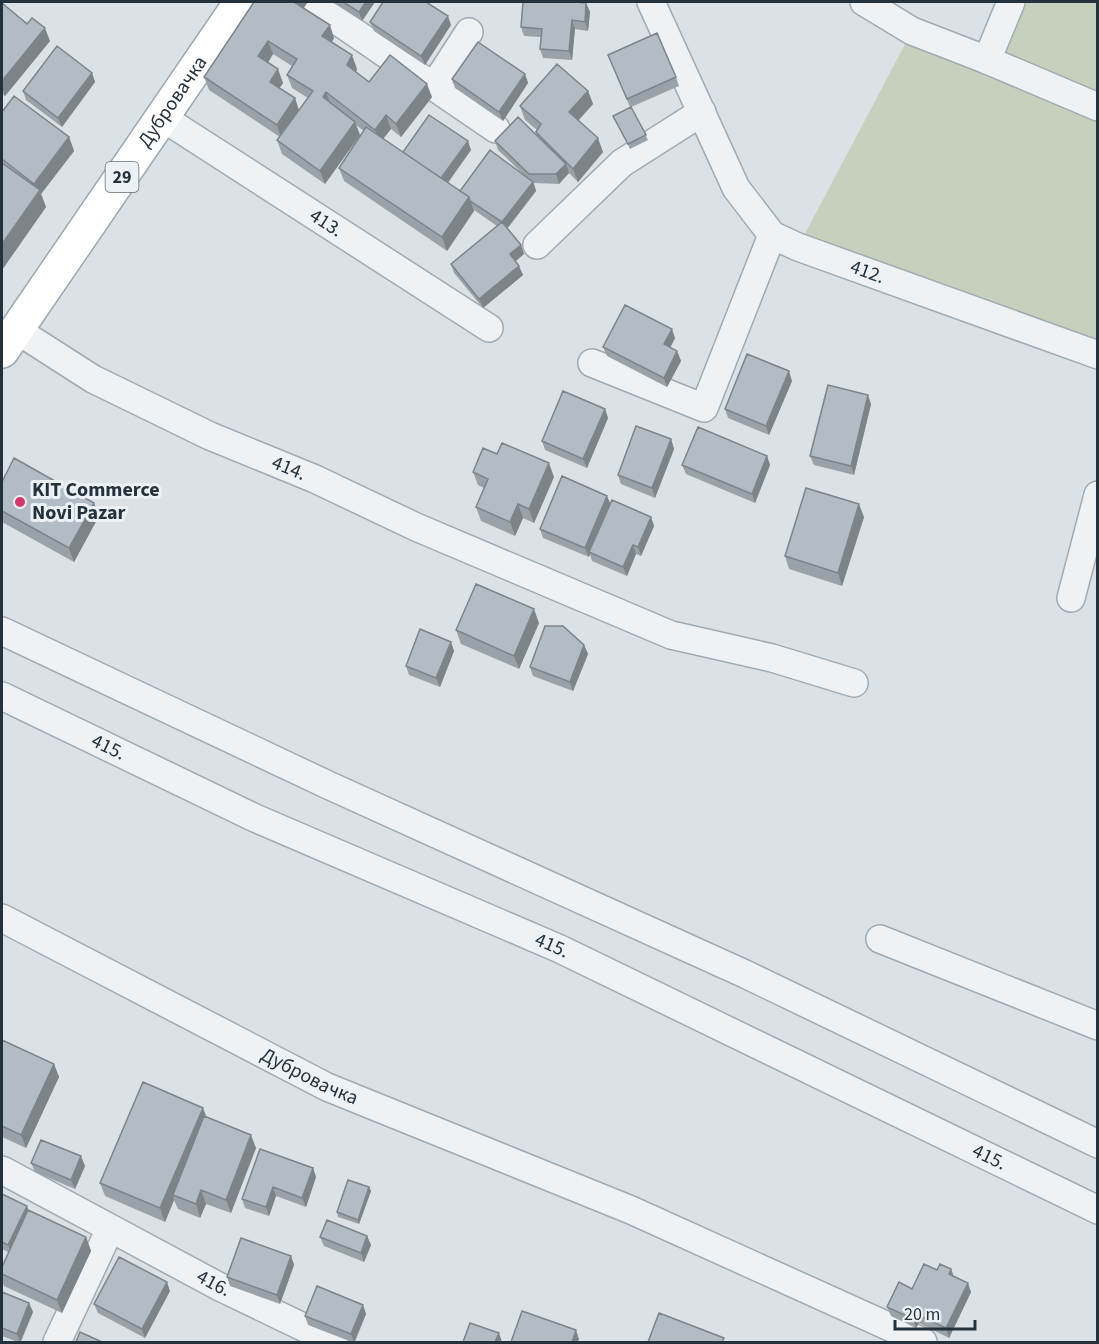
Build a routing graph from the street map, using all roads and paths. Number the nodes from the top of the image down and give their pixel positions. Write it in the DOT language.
graph roads {
  1 [pos="241,2"];
  2 [pos="310,2"];
  3 [pos="651,2"];
  4 [pos="864,2"];
  5 [pos="1011,2"];
  6 [pos="469,32"];
  7 [pos="987,60"];
  8 [pos="434,86"];
  9 [pos="1098,107"];
  10 [pos="702,112"];
  11 [pos="163,118"];
  12 [pos="496,129"];
  13 [pos="772,235"];
  14 [pos="537,245"];
  15 [pos="489,328"];
  16 [pos="8,340"];
  17 [pos="1098,356"];
  18 [pos="592,363"];
  19 [pos="1098,495"];
  20 [pos="1071,598"];
  21 [pos="2,631"];
  22 [pos="854,683"];
  23 [pos="2,696"];
  24 [pos="2,918"];
  25 [pos="880,939"];
  26 [pos="1098,1026"];
  27 [pos="1098,1143"];
  28 [pos="2,1170"];
  29 [pos="1098,1210"];
  30 [pos="110,1229"];
  31 [pos="323,1340"];
  32 [pos="57,1342"];
  33 [pos="923,1342"];
  1 -- 11 [label="main road, Дубровачка / 29"];
  2 -- 8 [label="street"];
  3 -- 10 [label="street, 412."];
  4 -- 7 [label="street"];
  5 -- 7 [label="street"];
  6 -- 8 [label="street"];
  7 -- 9 [label="street"];
  8 -- 12 [label="street"];
  10 -- 13 [label="street, 412."];
  10 -- 14 [label="street"];
  11 -- 15 [label="street, 413."];
  11 -- 16 [label="main road, Дубровачка / 29"];
  13 -- 17 [label="street, 412."];
  13 -- 18 [label="street"];
  16 -- 22 [label="street, 414."];
  19 -- 20 [label="street"];
  21 -- 27 [label="street"];
  23 -- 29 [label="street, 415."];
  24 -- 33 [label="street, Дубровачка"];
  25 -- 26 [label="street"];
  28 -- 30 [label="street, 416."];
  30 -- 31 [label="street, 416."];
  30 -- 32 [label="street"];
}
